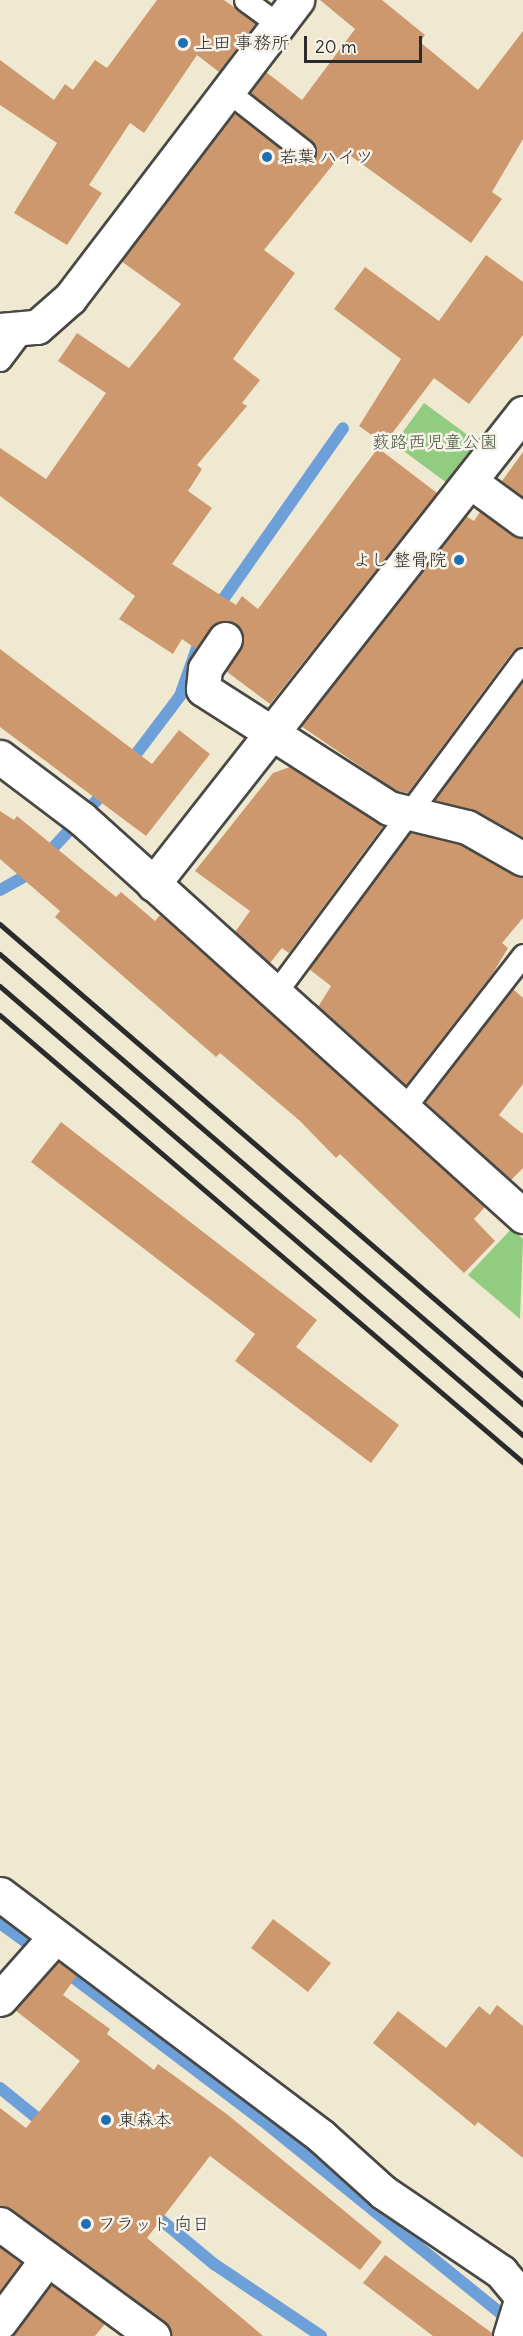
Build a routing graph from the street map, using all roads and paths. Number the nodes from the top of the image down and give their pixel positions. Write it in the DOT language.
graph roads {
  1 [pos="245,0"];
  2 [pos="287,12"];
  3 [pos="226,90"];
  4 [pos="304,151"];
  5 [pos="10,331"];
  6 [pos="0,360"];
  7 [pos="523,412"];
  8 [pos="471,482"];
  9 [pos="523,520"];
  10 [pos="225,639"];
  11 [pos="523,659"];
  12 [pos="273,736"];
  13 [pos="0,757"];
  14 [pos="412,815"];
  15 [pos="523,858"];
  16 [pos="153,884"];
  17 [pos="523,955"];
  18 [pos="276,992"];
  19 [pos="404,1108"];
  20 [pos="523,1216"];
  21 [pos="0,1894"];
  22 [pos="55,1937"];
  23 [pos="0,1999"];
  24 [pos="0,2224"];
  25 [pos="47,2259"];
  26 [pos="0,2322"];
  27 [pos="153,2336"];
  28 [pos="510,2336"];
  1 -- 2 [label="lane"];
  2 -- 3 [label="street"];
  3 -- 4 [label="lane"];
  3 -- 5 [label="street"];
  5 -- 6 [label="lane"];
  7 -- 8 [label="street"];
  8 -- 9 [label="street"];
  8 -- 12 [label="street"];
  10 -- 12 [label="street"];
  11 -- 14 [label="lane"];
  12 -- 14 [label="street"];
  12 -- 16 [label="street"];
  13 -- 16 [label="street"];
  14 -- 15 [label="street"];
  14 -- 18 [label="lane"];
  16 -- 18 [label="street"];
  17 -- 19 [label="lane"];
  18 -- 19 [label="street"];
  19 -- 20 [label="street"];
  21 -- 22 [label="street"];
  22 -- 23 [label="street"];
  22 -- 28 [label="street"];
  24 -- 25 [label="street"];
  25 -- 26 [label="street"];
  25 -- 27 [label="street"];
}
